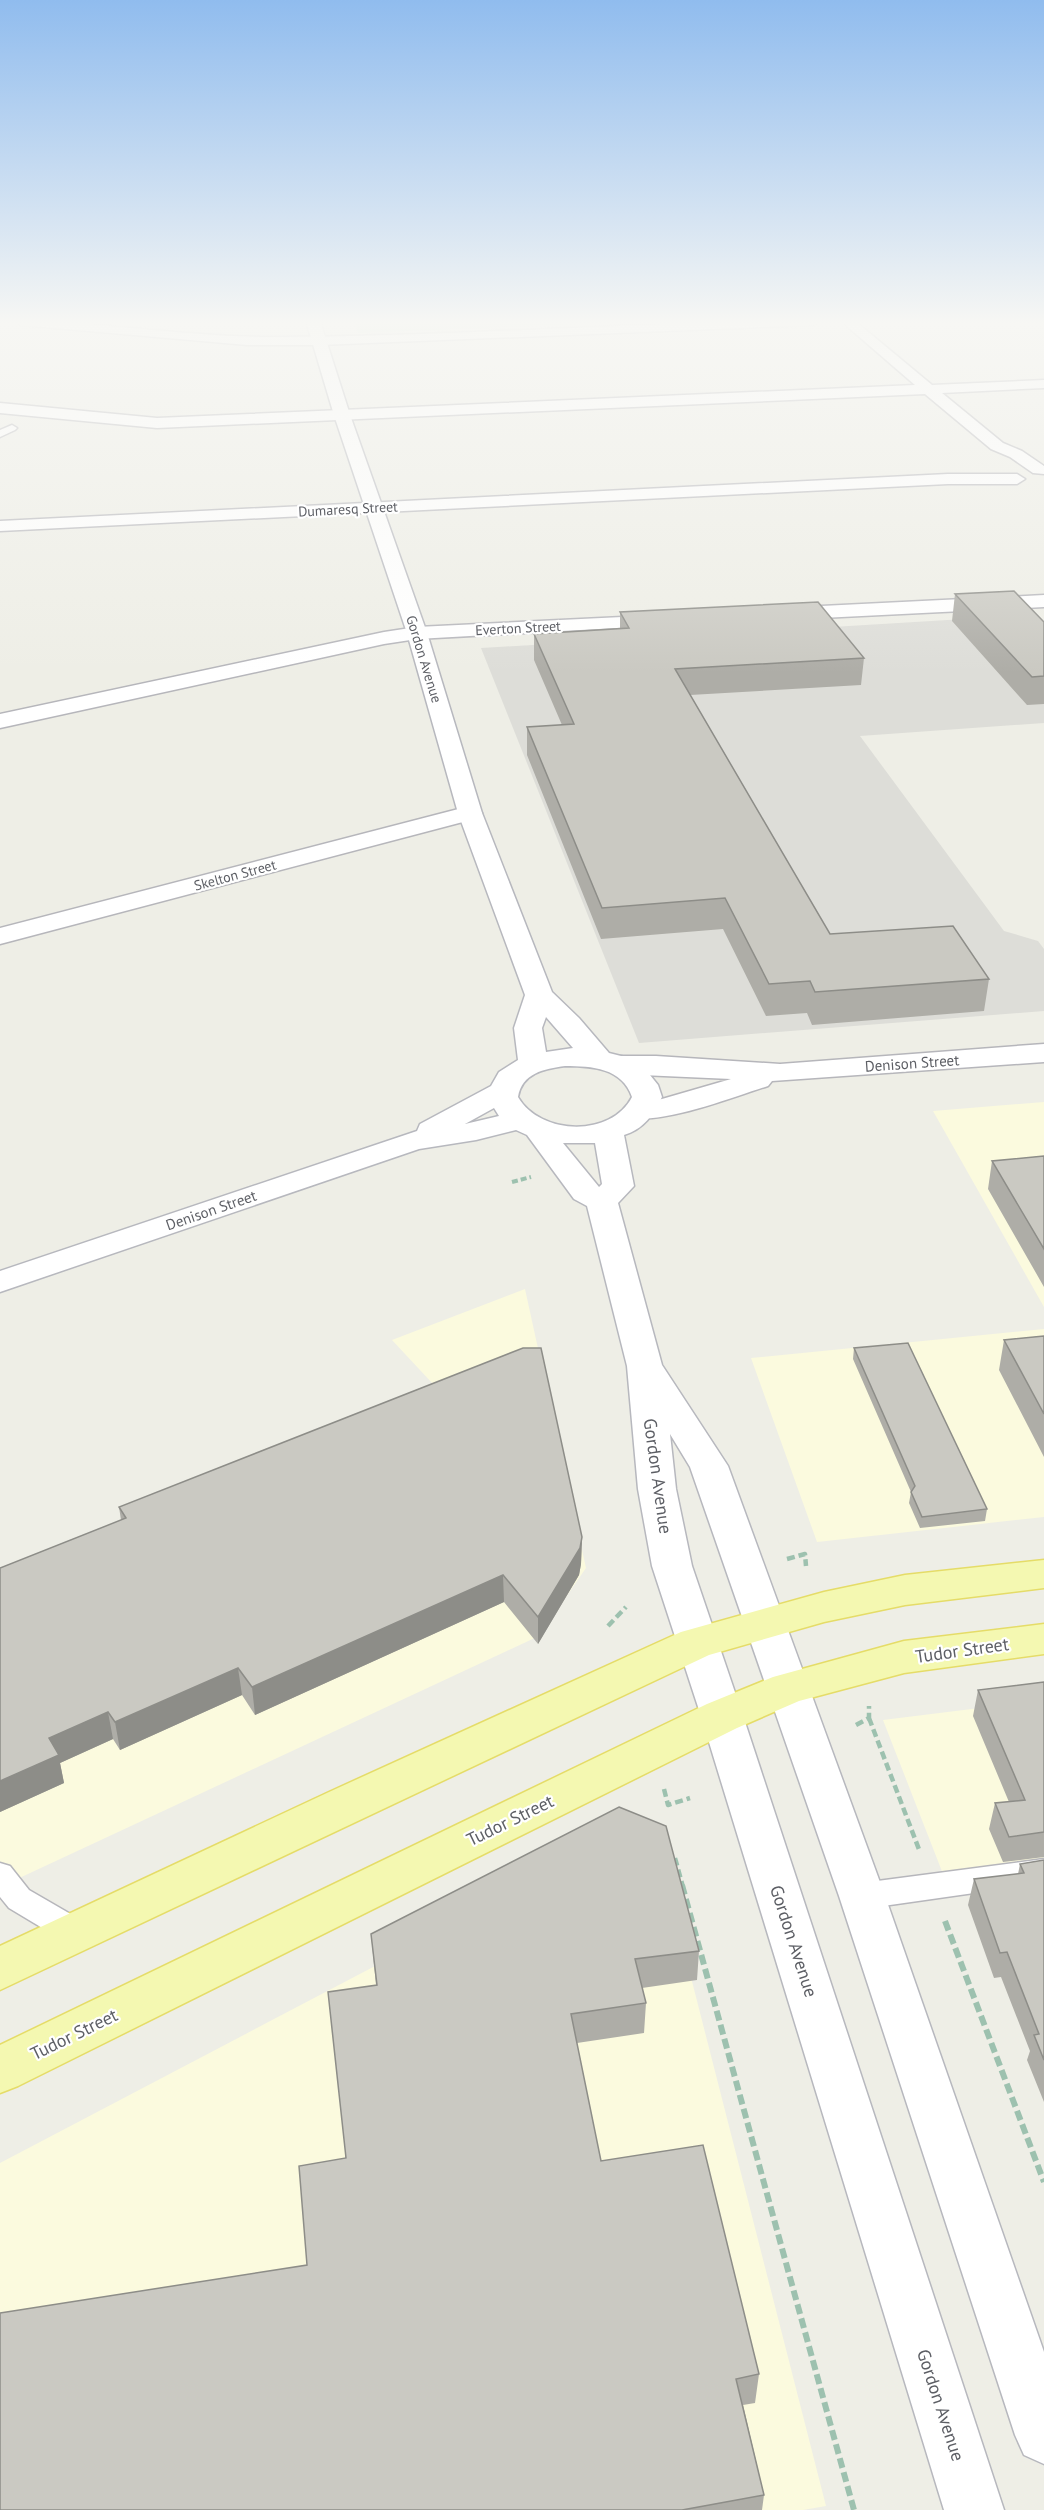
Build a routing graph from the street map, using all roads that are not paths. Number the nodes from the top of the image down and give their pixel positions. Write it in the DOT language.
graph roads {
  1 [pos="350,438"];
  2 [pos="987,438"];
  3 [pos="997,446"];
  4 [pos="1031,475"];
  5 [pos="375,508"];
  6 [pos="0,526"];
  7 [pos="1044,601"];
  8 [pos="760,615"];
  9 [pos="677,620"];
  10 [pos="417,633"];
  11 [pos="0,721"];
  12 [pos="470,813"];
  13 [pos="0,936"];
  14 [pos="539,995"];
  15 [pos="1044,1053"];
  16 [pos="609,1062"];
  17 [pos="533,1064"];
  18 [pos="780,1073"];
  19 [pos="503,1091"];
  20 [pos="642,1112"];
  21 [pos="529,1125"];
  22 [pos="608,1131"];
  23 [pos="423,1138"];
  24 [pos="602,1201"];
  25 [pos="0,1282"];
  26 [pos="645,1366"];
  27 [pos="1044,1574"];
  28 [pos="764,1622"];
  29 [pos="1044,1639"];
  30 [pos="696,1643"];
  31 [pos="788,1688"];
  32 [pos="722,1716"];
  33 [pos="1044,1871"];
  34 [pos="0,1875"];
  35 [pos="862,1896"];
  36 [pos="75,1932"];
  37 [pos="0,1969"];
  38 [pos="0,2070"];
  39 [pos="1030,2349"];
  40 [pos="1044,2434"];
  41 [pos="974,2510"];
  1 -- 5 [label="street, Gordon Avenue"];
  2 -- 3 [label="street"];
  3 -- 4 [label="street"];
  3 -- 4 [label="street"];
  4 -- 5 [label="street, Dumaresq Street"];
  5 -- 6 [label="street, Dumaresq Street"];
  5 -- 10 [label="street, Gordon Avenue"];
  7 -- 8 [label="street"];
  9 -- 10 [label="street, Everton Street"];
  10 -- 11 [label="street, Everton Street"];
  10 -- 12 [label="street, Gordon Avenue"];
  12 -- 13 [label="street, Skelton Street"];
  12 -- 14 [label="street, Gordon Avenue"];
  14 -- 16 [label="street, Gordon Avenue"];
  14 -- 17 [label="street"];
  15 -- 18 [label="street, Denison Street"];
  16 -- 17 [label="street, Denison Street"];
  16 -- 18 [label="street, Denison Street"];
  16 -- 20 [label="street, Gordon Avenue"];
  17 -- 19 [label="street, Denison Street"];
  18 -- 20 [label="street, Denison Street"];
  19 -- 21 [label="street"];
  19 -- 23 [label="street, Denison Street"];
  20 -- 22 [label="street, Denison Street"];
  21 -- 22 [label="street, Denison Street"];
  21 -- 23 [label="street, Denison Street"];
  21 -- 24 [label="street"];
  22 -- 24 [label="street"];
  23 -- 25 [label="street, Denison Street"];
  24 -- 26 [label="street, Gordon Avenue"];
  26 -- 28 [label="street, Gordon Avenue"];
  26 -- 30 [label="street, Gordon Avenue"];
  27 -- 28 [label="main road"];
  28 -- 30 [label="main road"];
  28 -- 31 [label="street, Gordon Avenue"];
  29 -- 31 [label="main road, Tudor Street"];
  30 -- 32 [label="street, Gordon Avenue"];
  30 -- 36 [label="main road"];
  31 -- 32 [label="main road, Tudor Street"];
  31 -- 35 [label="street, Gordon Avenue"];
  32 -- 38 [label="main road, Tudor Street"];
  32 -- 41 [label="street, Gordon Avenue"];
  33 -- 35 [label="lane"];
  34 -- 36 [label="lane"];
  35 -- 39 [label="street, Gordon Avenue"];
  36 -- 37 [label="main road"];
  39 -- 40 [label="street, Gordon Avenue"];
}
